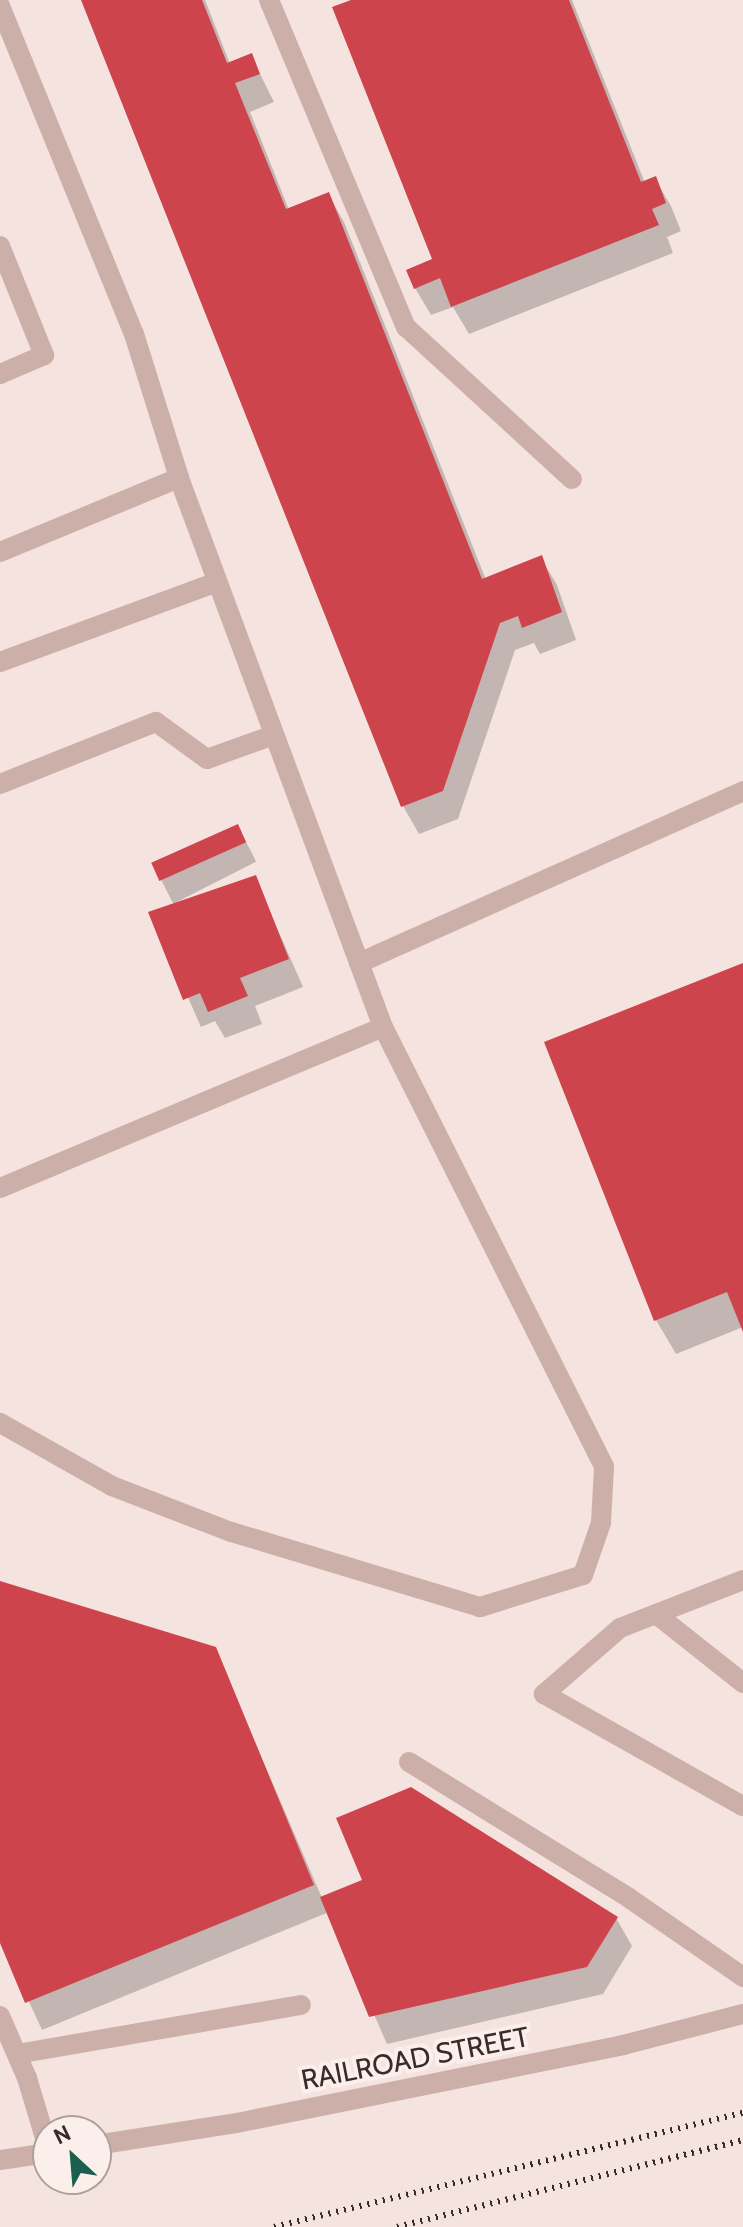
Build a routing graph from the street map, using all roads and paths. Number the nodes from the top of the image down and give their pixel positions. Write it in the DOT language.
graph roads {
  1 [pos="269,0"];
  2 [pos="0,6"];
  3 [pos="0,246"];
  4 [pos="0,374"];
  5 [pos="179,478"];
  6 [pos="572,479"];
  7 [pos="0,552"];
  8 [pos="217,582"];
  9 [pos="0,662"];
  10 [pos="274,735"];
  11 [pos="0,784"];
  12 [pos="743,791"];
  13 [pos="359,963"];
  14 [pos="383,1027"];
  15 [pos="0,1188"];
  16 [pos="0,1423"];
  17 [pos="743,1580"];
  18 [pos="656,1614"];
  19 [pos="743,1683"];
  20 [pos="409,1762"];
  21 [pos="743,1806"];
  22 [pos="743,1977"];
  23 [pos="301,2005"];
  24 [pos="743,2014"];
  25 [pos="0,2016"];
  26 [pos="17,2054"];
  27 [pos="37,2115"];
  28 [pos="112,2143"];
  29 [pos="32,2153"];
  30 [pos="0,2160"];
  1 -- 6 [label="street"];
  2 -- 5 [label="street"];
  3 -- 4 [label="street"];
  5 -- 7 [label="street"];
  5 -- 8 [label="street"];
  8 -- 9 [label="street"];
  8 -- 10 [label="street"];
  10 -- 11 [label="street"];
  10 -- 13 [label="street"];
  12 -- 13 [label="street"];
  13 -- 14 [label="street"];
  14 -- 15 [label="street"];
  14 -- 16 [label="street"];
  17 -- 18 [label="street"];
  18 -- 19 [label="street"];
  18 -- 21 [label="street"];
  20 -- 22 [label="street"];
  23 -- 26 [label="street"];
  24 -- 28 [label="street, RAILROAD STREET"];
  25 -- 26 [label="street"];
  26 -- 27 [label="street"];
  29 -- 30 [label="street"];
}
